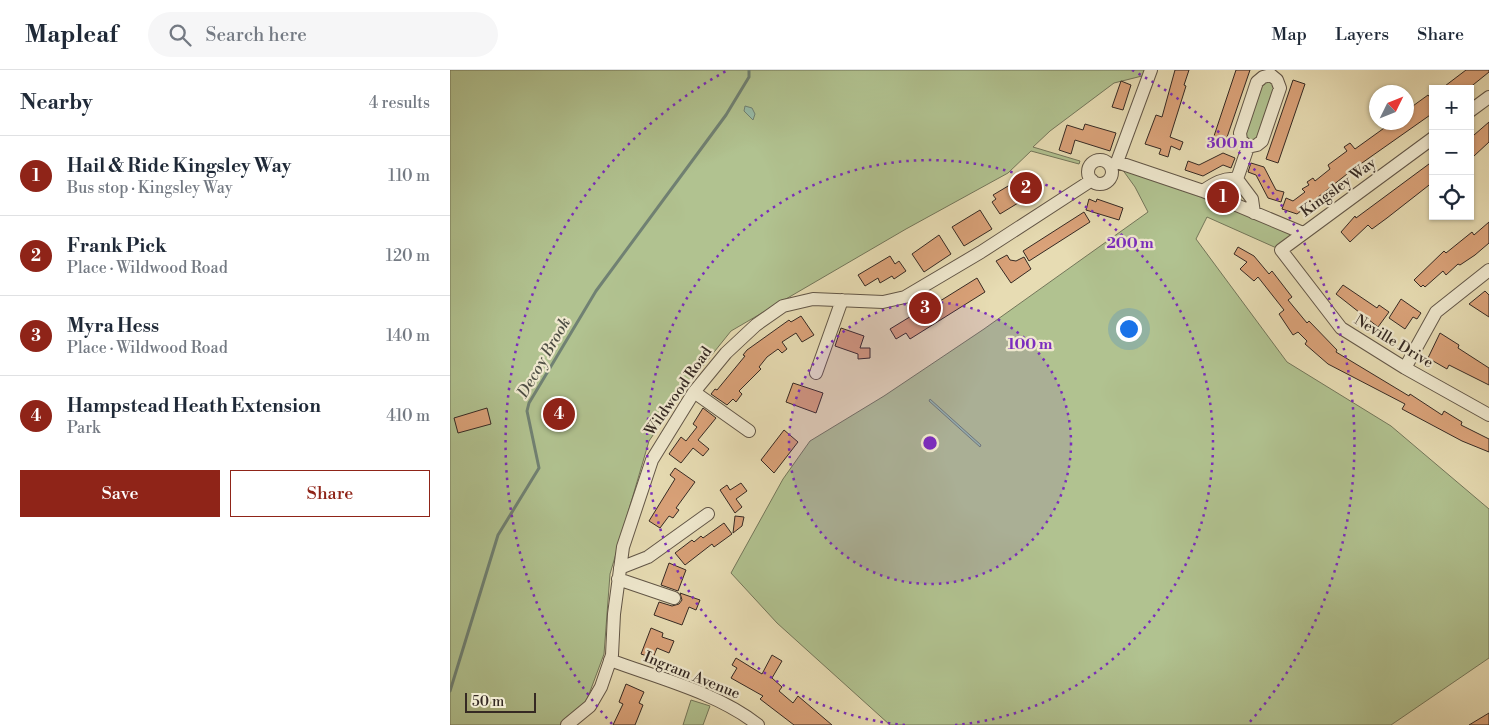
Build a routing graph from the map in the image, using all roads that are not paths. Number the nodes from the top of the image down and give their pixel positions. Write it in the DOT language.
graph roads {
  1 [pos="1151,70"];
  2 [pos="1489,97"];
  3 [pos="1474,107"];
  4 [pos="1429,141"];
  5 [pos="1248,147"];
  6 [pos="1114,164"];
  7 [pos="1237,179"];
  8 [pos="1092,180"];
  9 [pos="1203,191"];
  10 [pos="1254,213"];
  11 [pos="1302,233"];
  12 [pos="1489,270"];
  13 [pos="842,300"];
  14 [pos="1405,368"];
  15 [pos="816,373"];
  16 [pos="694,392"];
  17 [pos="1489,415"];
  18 [pos="749,431"];
  19 [pos="708,514"];
  20 [pos="619,574"];
  21 [pos="674,598"];
  22 [pos="610,660"];
  23 [pos="567,725"];
  24 [pos="758,725"];
  1 -- 6 [label="street"];
  2 -- 3 [label="street"];
  4 -- 11 [label="street, Kingsley Way"];
  5 -- 5 [label="street"];
  5 -- 7 [label="street"];
  6 -- 8 [label="street"];
  6 -- 8 [label="street"];
  6 -- 9 [label="street, Kingsley Way"];
  7 -- 9 [label="street"];
  7 -- 10 [label="street"];
  8 -- 13 [label="street, Wildwood Road"];
  9 -- 10 [label="street, Kingsley Way"];
  10 -- 11 [label="street, Kingsley Way"];
  11 -- 14 [label="street, Neville Drive"];
  12 -- 14 [label="street"];
  13 -- 15 [label="street"];
  13 -- 16 [label="street, Wildwood Road"];
  14 -- 17 [label="street, Neville Drive"];
  16 -- 18 [label="street"];
  16 -- 20 [label="street, Wildwood Road"];
  19 -- 20 [label="street"];
  20 -- 21 [label="street"];
  20 -- 22 [label="street, Wildwood Road"];
  22 -- 23 [label="street, Wildwood Road"];
  22 -- 24 [label="street, Ingram Avenue"];
}
